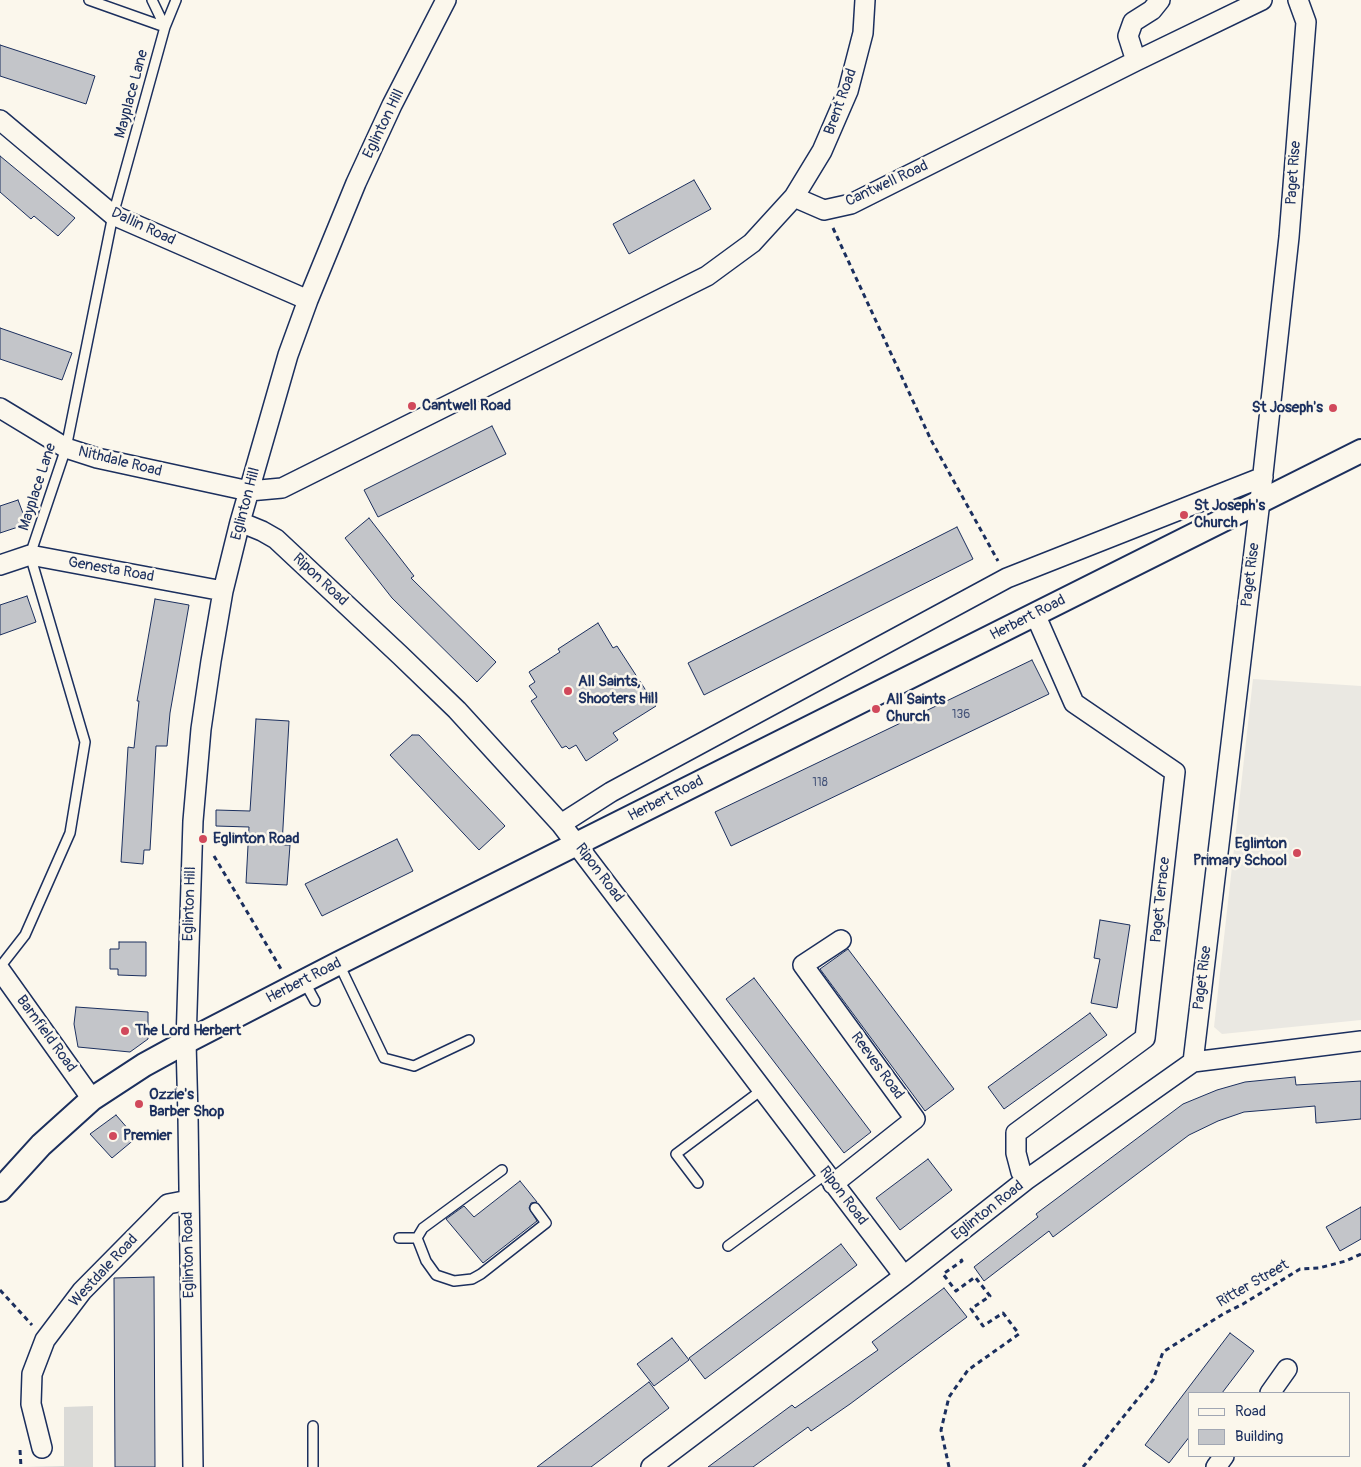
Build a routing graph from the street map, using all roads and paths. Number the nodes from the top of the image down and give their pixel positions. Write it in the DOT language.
graph roads {
  1 [pos="89,0"];
  2 [pos="152,0"];
  3 [pos="176,0"];
  4 [pos="446,0"];
  5 [pos="865,0"];
  6 [pos="1160,0"];
  7 [pos="1262,0"];
  8 [pos="1298,0"];
  9 [pos="165,27"];
  10 [pos="1136,61"];
  11 [pos="0,120"];
  12 [pos="794,197"];
  13 [pos="824,210"];
  14 [pos="113,215"];
  15 [pos="308,300"];
  16 [pos="0,408"];
  17 [pos="66,448"];
  18 [pos="1361,451"];
  19 [pos="1263,477"];
  20 [pos="248,491"];
  21 [pos="1260,502"];
  22 [pos="240,522"];
  23 [pos="30,555"];
  24 [pos="0,566"];
  25 [pos="1007,578"];
  26 [pos="224,591"];
  27 [pos="1035,614"];
  28 [pos="561,824"];
  29 [pos="577,844"];
  30 [pos="213,855"];
  31 [pos="841,940"];
  32 [pos="338,963"];
  33 [pos="0,969"];
  34 [pos="298,984"];
  35 [pos="315,1001"];
  36 [pos="468,1040"];
  37 [pos="1361,1041"];
  38 [pos="186,1042"];
  39 [pos="1192,1062"];
  40 [pos="763,1089"];
  41 [pos="92,1099"];
  42 [pos="502,1170"];
  43 [pos="830,1179"];
  44 [pos="1026,1180"];
  45 [pos="698,1183"];
  46 [pos="0,1190"];
  47 [pos="189,1200"];
  48 [pos="535,1208"];
  49 [pos="399,1238"];
  50 [pos="417,1238"];
  51 [pos="728,1246"];
  52 [pos="1361,1254"];
  53 [pos="962,1261"];
  54 [pos="904,1276"];
  55 [pos="0,1290"];
  56 [pos="45,1340"];
  57 [pos="1288,1369"];
  58 [pos="1271,1392"];
  59 [pos="312,1426"];
  60 [pos="42,1448"];
  61 [pos="193,1467"];
  62 [pos="314,1467"];
  63 [pos="651,1467"];
  64 [pos="950,1467"];
  65 [pos="1083,1467"];
  1 -- 9 [label="lane"];
  2 -- 9 [label="lane"];
  3 -- 9 [label="lane, Mayplace Lane"];
  4 -- 15 [label="street, Eglinton Hill"];
  5 -- 12 [label="street, Brent Road"];
  6 -- 10 [label="street"];
  7 -- 10 [label="street, Cantwell Road"];
  8 -- 19 [label="street, Paget Rise"];
  9 -- 14 [label="lane, Mayplace Lane"];
  10 -- 13 [label="street, Cantwell Road"];
  11 -- 14 [label="street, Dallin Road"];
  12 -- 13 [label="street"];
  12 -- 20 [label="street"];
  13 -- 25 [label="path"];
  14 -- 15 [label="street, Dallin Road"];
  14 -- 17 [label="lane, Mayplace Lane"];
  15 -- 20 [label="street, Eglinton Hill"];
  16 -- 17 [label="street, Nithdale Road"];
  17 -- 20 [label="street, Nithdale Road"];
  17 -- 23 [label="lane, Mayplace Lane"];
  18 -- 21 [label="street, Herbert Road"];
  19 -- 21 [label="street, Paget Rise"];
  19 -- 25 [label="street, Herbert Road"];
  20 -- 22 [label="street, Eglinton Hill"];
  21 -- 27 [label="street, Herbert Road"];
  21 -- 39 [label="street, Paget Rise"];
  22 -- 26 [label="street, Eglinton Hill"];
  22 -- 28 [label="street, Ripon Road"];
  23 -- 24 [label="street"];
  23 -- 26 [label="street, Genesta Road"];
  23 -- 33 [label="lane, Mayplace Lane"];
  25 -- 28 [label="street, Herbert Road"];
  26 -- 38 [label="street, Eglinton Hill"];
  27 -- 29 [label="street, Herbert Road"];
  27 -- 44 [label="street, Paget Terrace"];
  28 -- 29 [label="street, Ripon Road"];
  29 -- 32 [label="street, Herbert Road"];
  29 -- 40 [label="street, Ripon Road"];
  30 -- 34 [label="path"];
  31 -- 43 [label="street, Reeves Road"];
  32 -- 34 [label="street, Herbert Road"];
  32 -- 36 [label="lane"];
  33 -- 41 [label="street, Barnfield Road"];
  34 -- 35 [label="lane"];
  34 -- 38 [label="street, Herbert Road"];
  37 -- 39 [label="street, Eglinton Road"];
  38 -- 41 [label="street, Herbert Road"];
  38 -- 47 [label="street, Eglinton Road"];
  39 -- 44 [label="street, Eglinton Road"];
  40 -- 43 [label="street, Ripon Road"];
  40 -- 45 [label="lane"];
  41 -- 46 [label="street, Herbert Road"];
  42 -- 50 [label="lane"];
  43 -- 51 [label="lane"];
  43 -- 54 [label="street, Ripon Road"];
  44 -- 54 [label="street, Eglinton Road"];
  47 -- 56 [label="street, Westdale Road"];
  47 -- 61 [label="street, Eglinton Road"];
  48 -- 50 [label="lane"];
  49 -- 50 [label="lane"];
  52 -- 65 [label="path, Ritter Street"];
  53 -- 64 [label="path"];
  54 -- 63 [label="street, Eglinton Road"];
  55 -- 56 [label="path"];
  56 -- 60 [label="street, Westdale Road"];
  57 -- 58 [label="street"];
  59 -- 62 [label="lane"];
}
